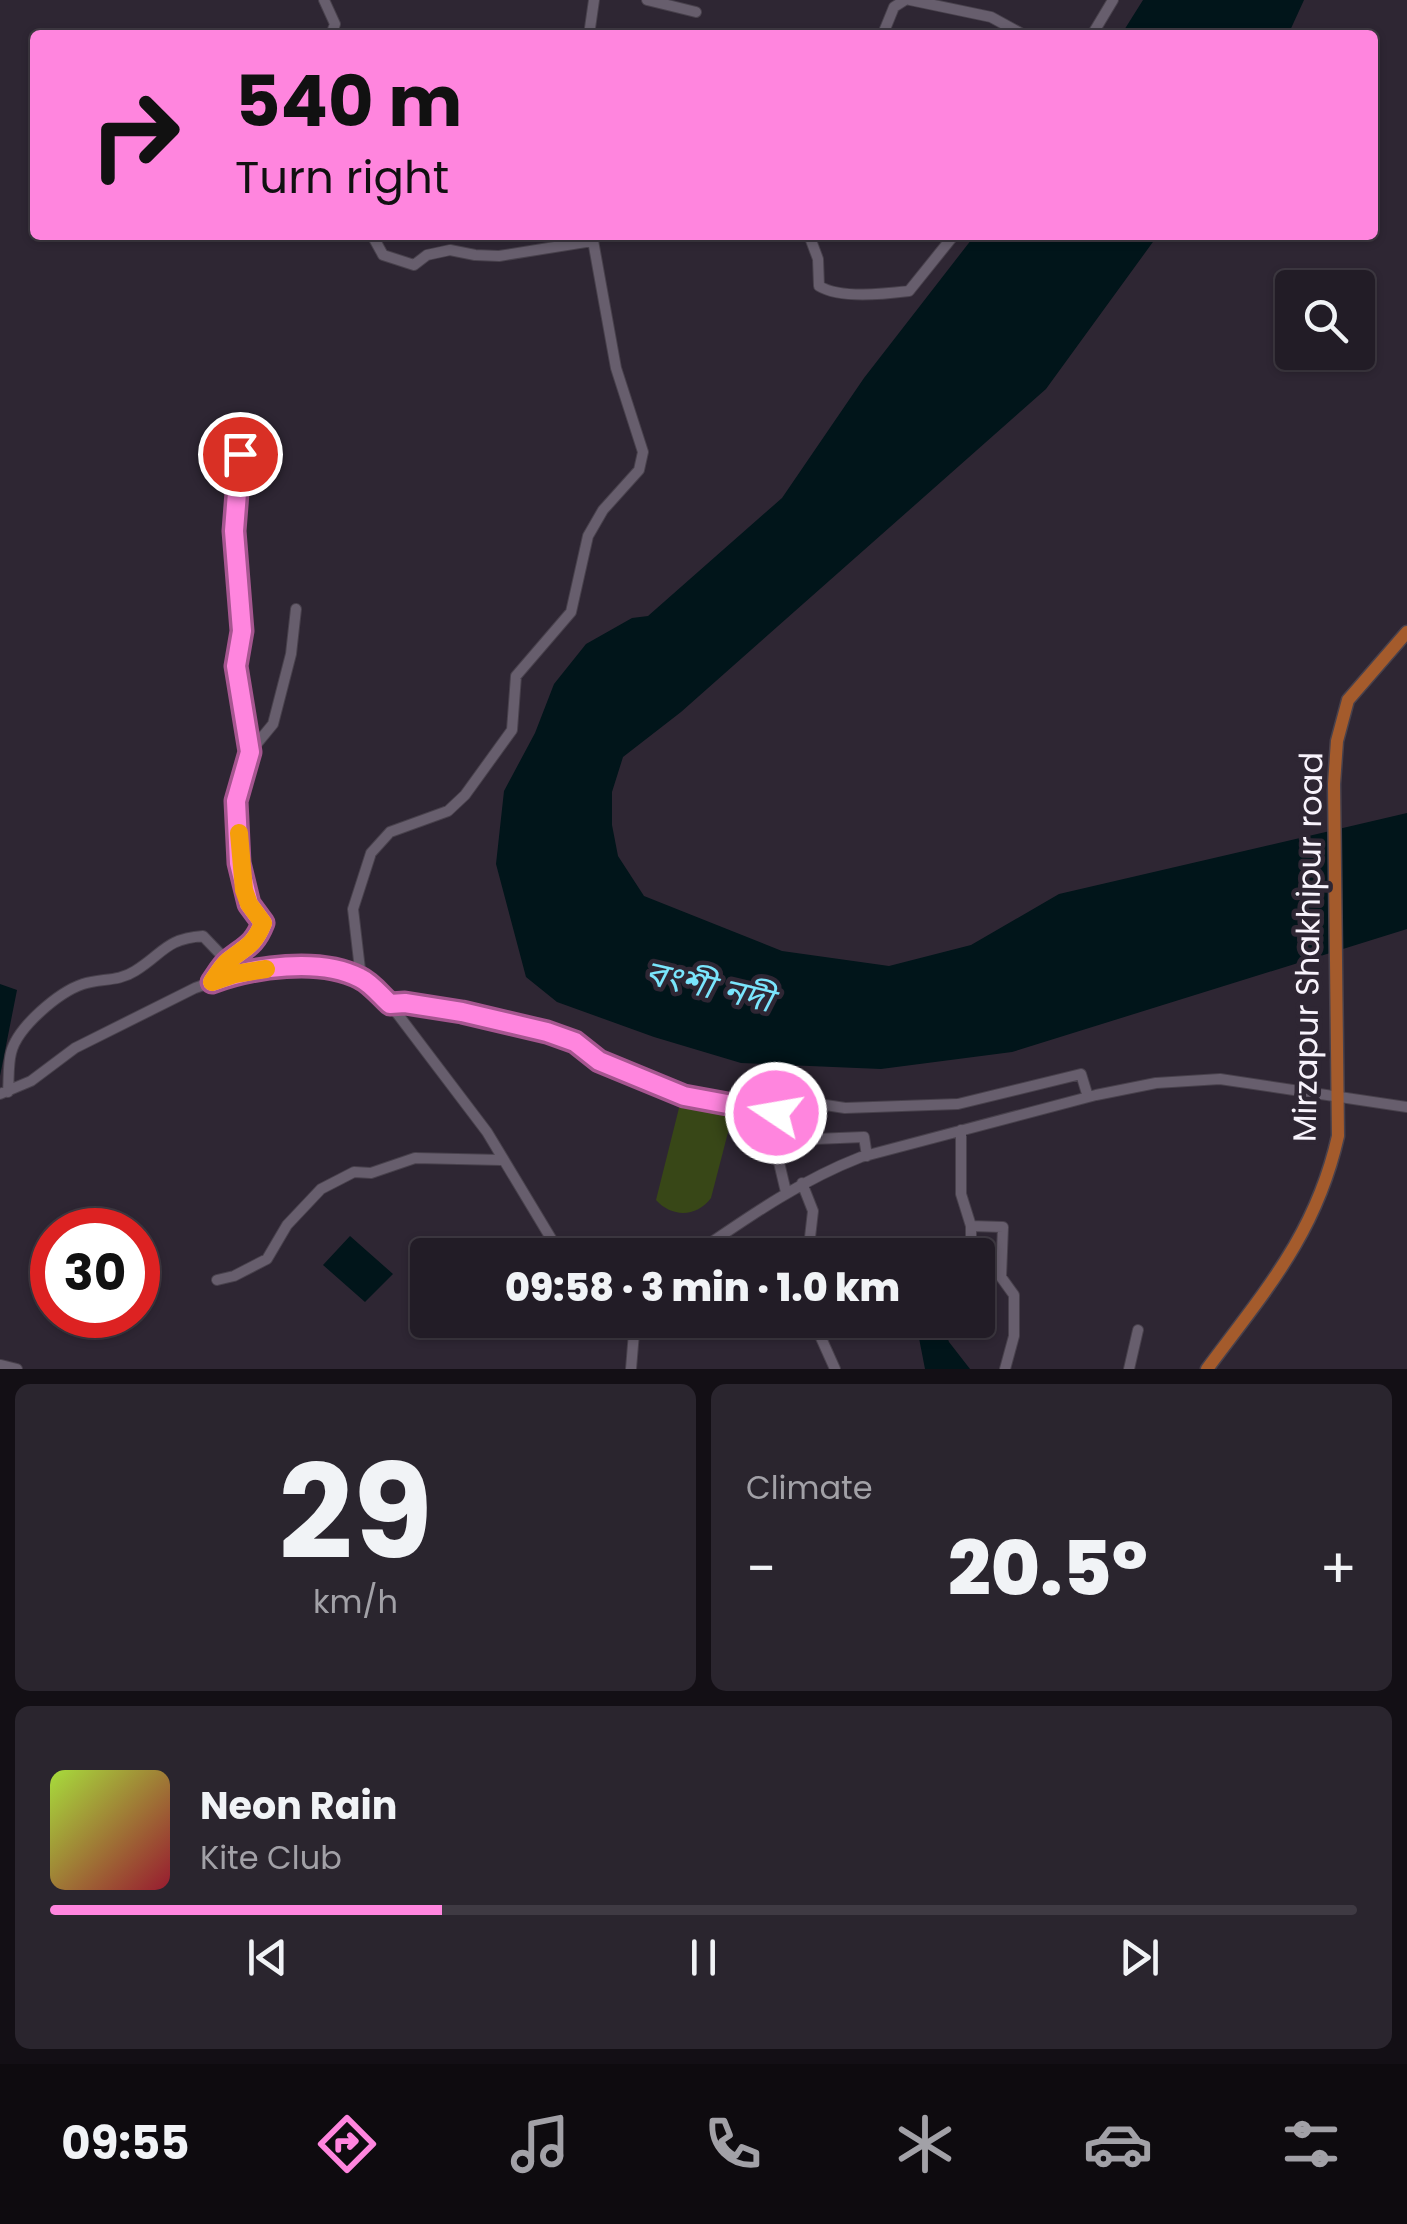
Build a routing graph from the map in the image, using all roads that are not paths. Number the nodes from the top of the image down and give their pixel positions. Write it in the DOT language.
graph roads {
  1 [pos="324,0"];
  2 [pos="594,0"];
  3 [pos="647,0"];
  4 [pos="908,0"];
  5 [pos="1113,0"];
  6 [pos="696,12"];
  7 [pos="333,30"];
  8 [pos="590,30"];
  9 [pos="884,30"];
  10 [pos="1015,30"];
  11 [pos="1095,30"];
  12 [pos="375,240"];
  13 [pos="582,240"];
  14 [pos="592,240"];
  15 [pos="810,240"];
  16 [pos="950,240"];
  17 [pos="240,454"];
  18 [pos="296,608"];
  19 [pos="1407,632"];
  20 [pos="250,752"];
  21 [pos="228,962"];
  22 [pos="361,978"];
  23 [pos="212,982"];
  24 [pos="390,1004"];
  25 [pos="4,1093"];
  26 [pos="1336,1096"];
  27 [pos="1088,1097"];
  28 [pos="1407,1107"];
  29 [pos="776,1113"];
  30 [pos="962,1130"];
  31 [pos="772,1133"];
  32 [pos="867,1156"];
  33 [pos="502,1160"];
  34 [pos="802,1183"];
  35 [pos="786,1192"];
  36 [pos="971,1226"];
  37 [pos="550,1238"];
  38 [pos="718,1238"];
  39 [pos="810,1238"];
  40 [pos="971,1238"];
  41 [pos="218,1280"];
  42 [pos="1138,1330"];
  43 [pos="633,1338"];
  44 [pos="821,1338"];
  45 [pos="1,1365"];
  46 [pos="17,1369"];
  47 [pos="630,1369"];
  48 [pos="836,1369"];
  49 [pos="1005,1369"];
  50 [pos="1130,1369"];
  51 [pos="1207,1369"];
  1 -- 7 [label="street"];
  2 -- 8 [label="street"];
  3 -- 6 [label="street"];
  4 -- 9 [label="street"];
  4 -- 10 [label="street"];
  5 -- 11 [label="street"];
  12 -- 13 [label="street"];
  14 -- 22 [label="street"];
  15 -- 16 [label="street"];
  17 -- 20 [label="street"];
  18 -- 20 [label="street"];
  19 -- 26 [label="main road, Mirzapur Shakhipur road"];
  20 -- 21 [label="street"];
  21 -- 23 [label="street"];
  21 -- 25 [label="street"];
  22 -- 23 [label="street"];
  22 -- 24 [label="street"];
  23 -- 25 [label="street"];
  24 -- 29 [label="street"];
  24 -- 33 [label="street"];
  26 -- 27 [label="street"];
  26 -- 28 [label="street"];
  26 -- 51 [label="main road, Mirzapur Shakhipur road"];
  27 -- 29 [label="street"];
  27 -- 30 [label="street"];
  29 -- 31 [label="street"];
  30 -- 32 [label="street"];
  30 -- 36 [label="street"];
  31 -- 32 [label="street"];
  31 -- 35 [label="street"];
  32 -- 34 [label="street"];
  33 -- 37 [label="street"];
  33 -- 41 [label="street"];
  34 -- 35 [label="street"];
  34 -- 39 [label="street"];
  35 -- 38 [label="street"];
  36 -- 40 [label="street"];
  36 -- 49 [label="street"];
  42 -- 50 [label="street"];
  43 -- 47 [label="street"];
  44 -- 48 [label="street"];
  45 -- 46 [label="street"];
}
